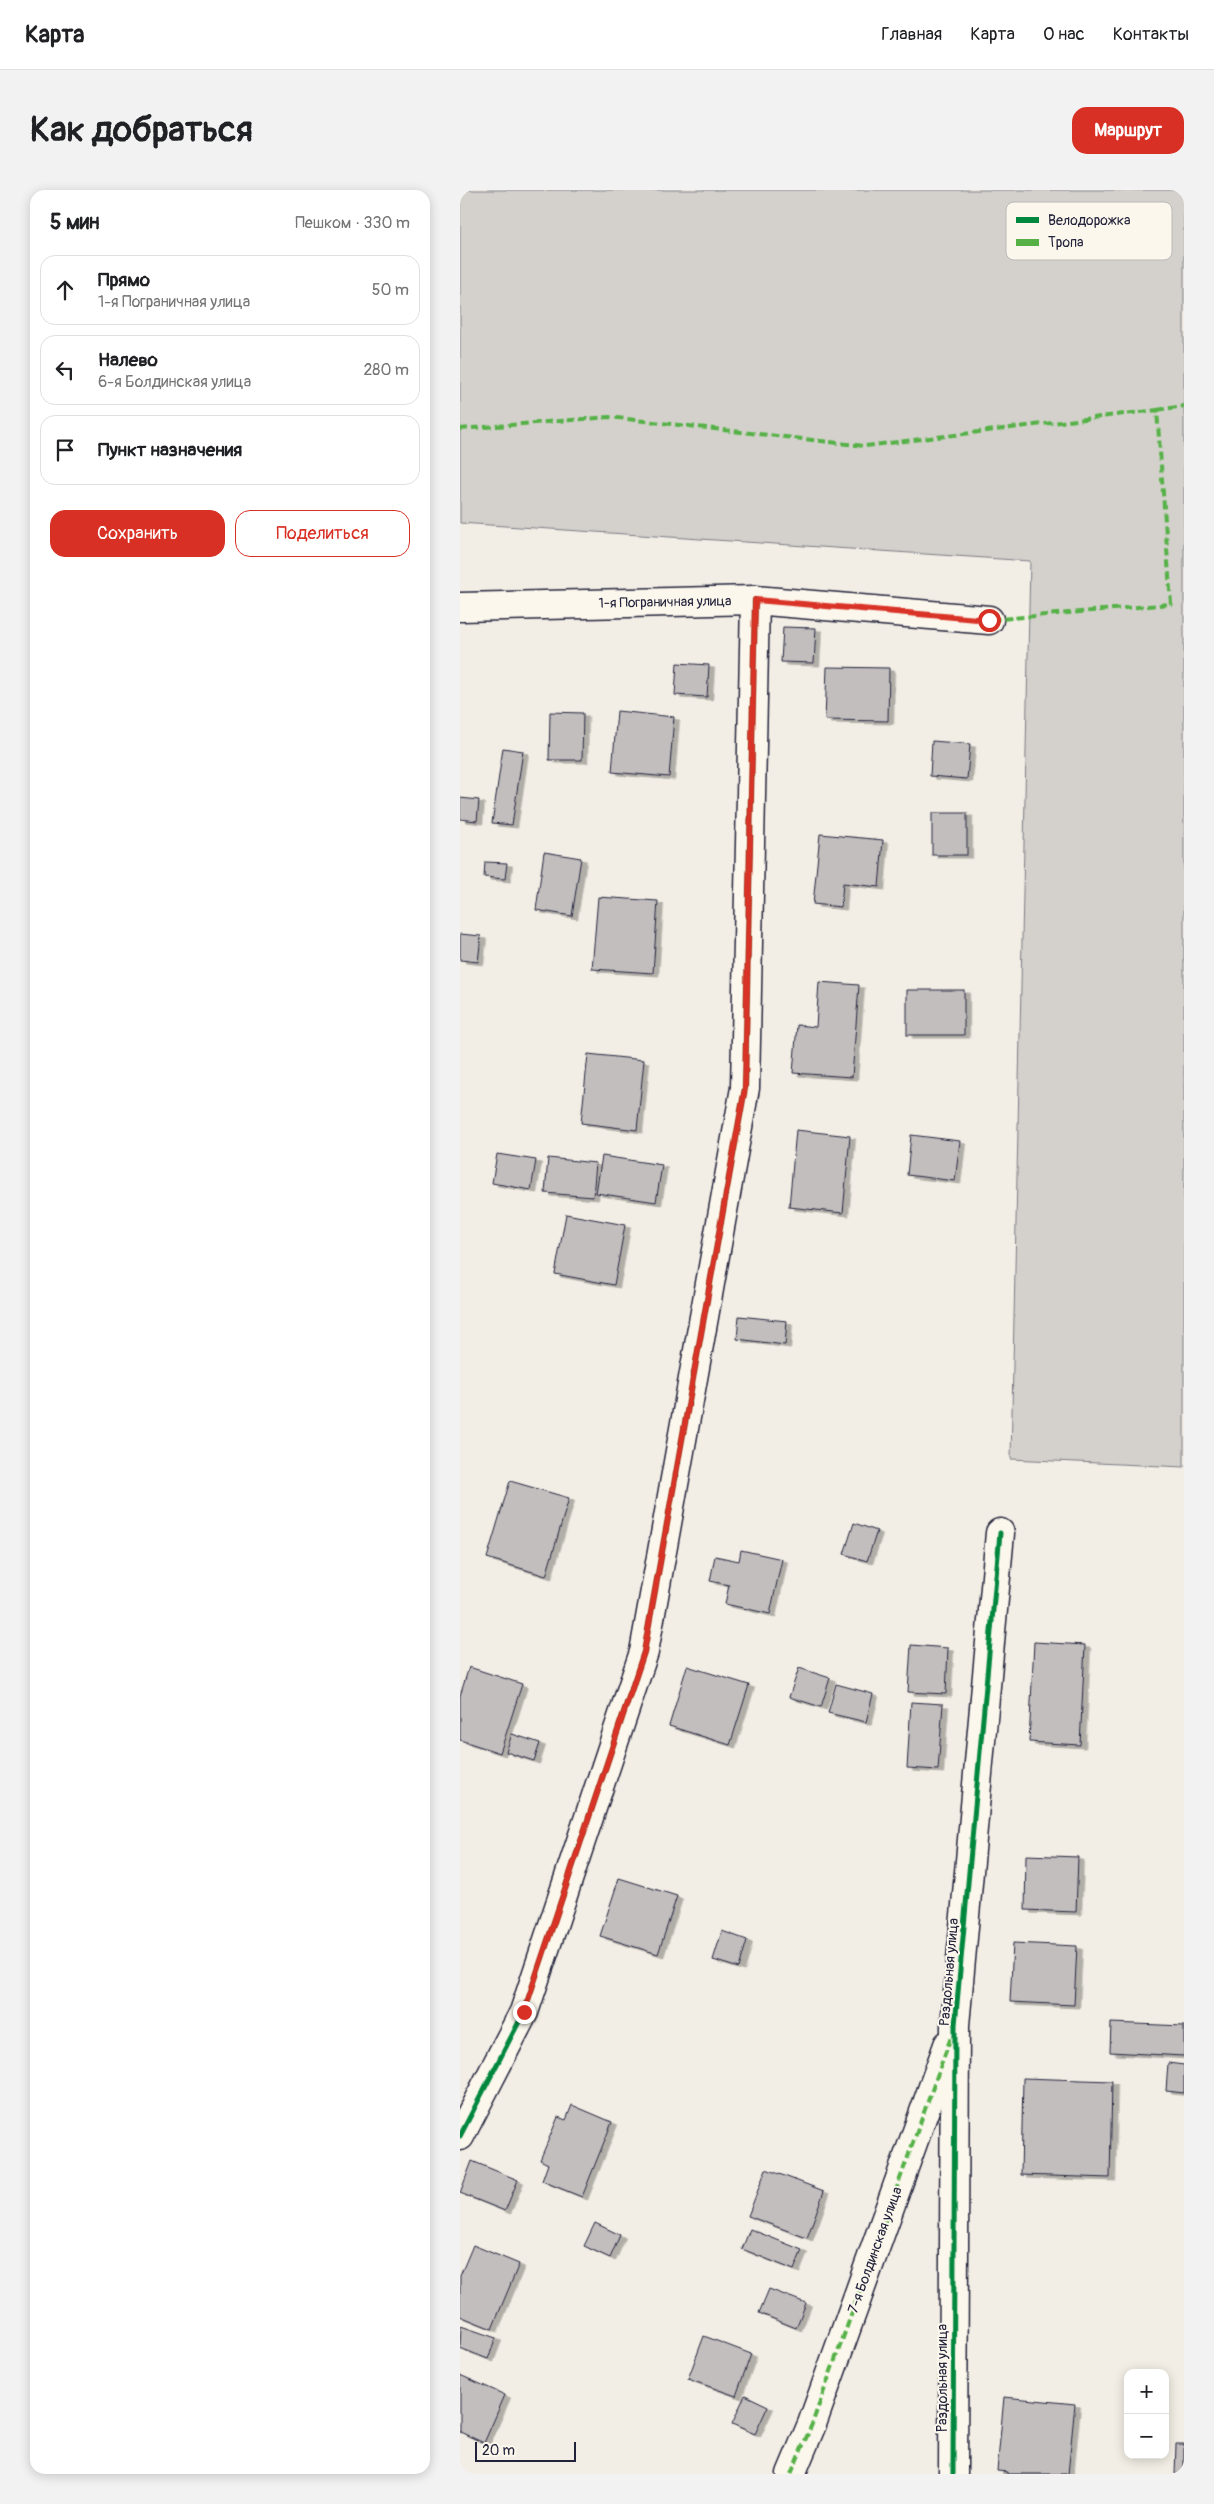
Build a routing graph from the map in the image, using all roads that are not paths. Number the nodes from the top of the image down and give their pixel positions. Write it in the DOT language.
graph roads {
  1 [pos="755,600"];
  2 [pos="460,607"];
  3 [pos="989,620"];
  4 [pos="1000,1534"];
  5 [pos="956,2025"];
  6 [pos="460,2136"];
  7 [pos="791,2474"];
  8 [pos="953,2474"];
  1 -- 2 [label="street, 1-я Пограничная улица"];
  1 -- 3 [label="street, 1-я Пограничная улица"];
  1 -- 6 [label="street"];
  4 -- 5 [label="street, Раздольная улица"];
  5 -- 7 [label="street, 7-я Болдинская улица"];
  5 -- 8 [label="street, Раздольная улица"];
}
